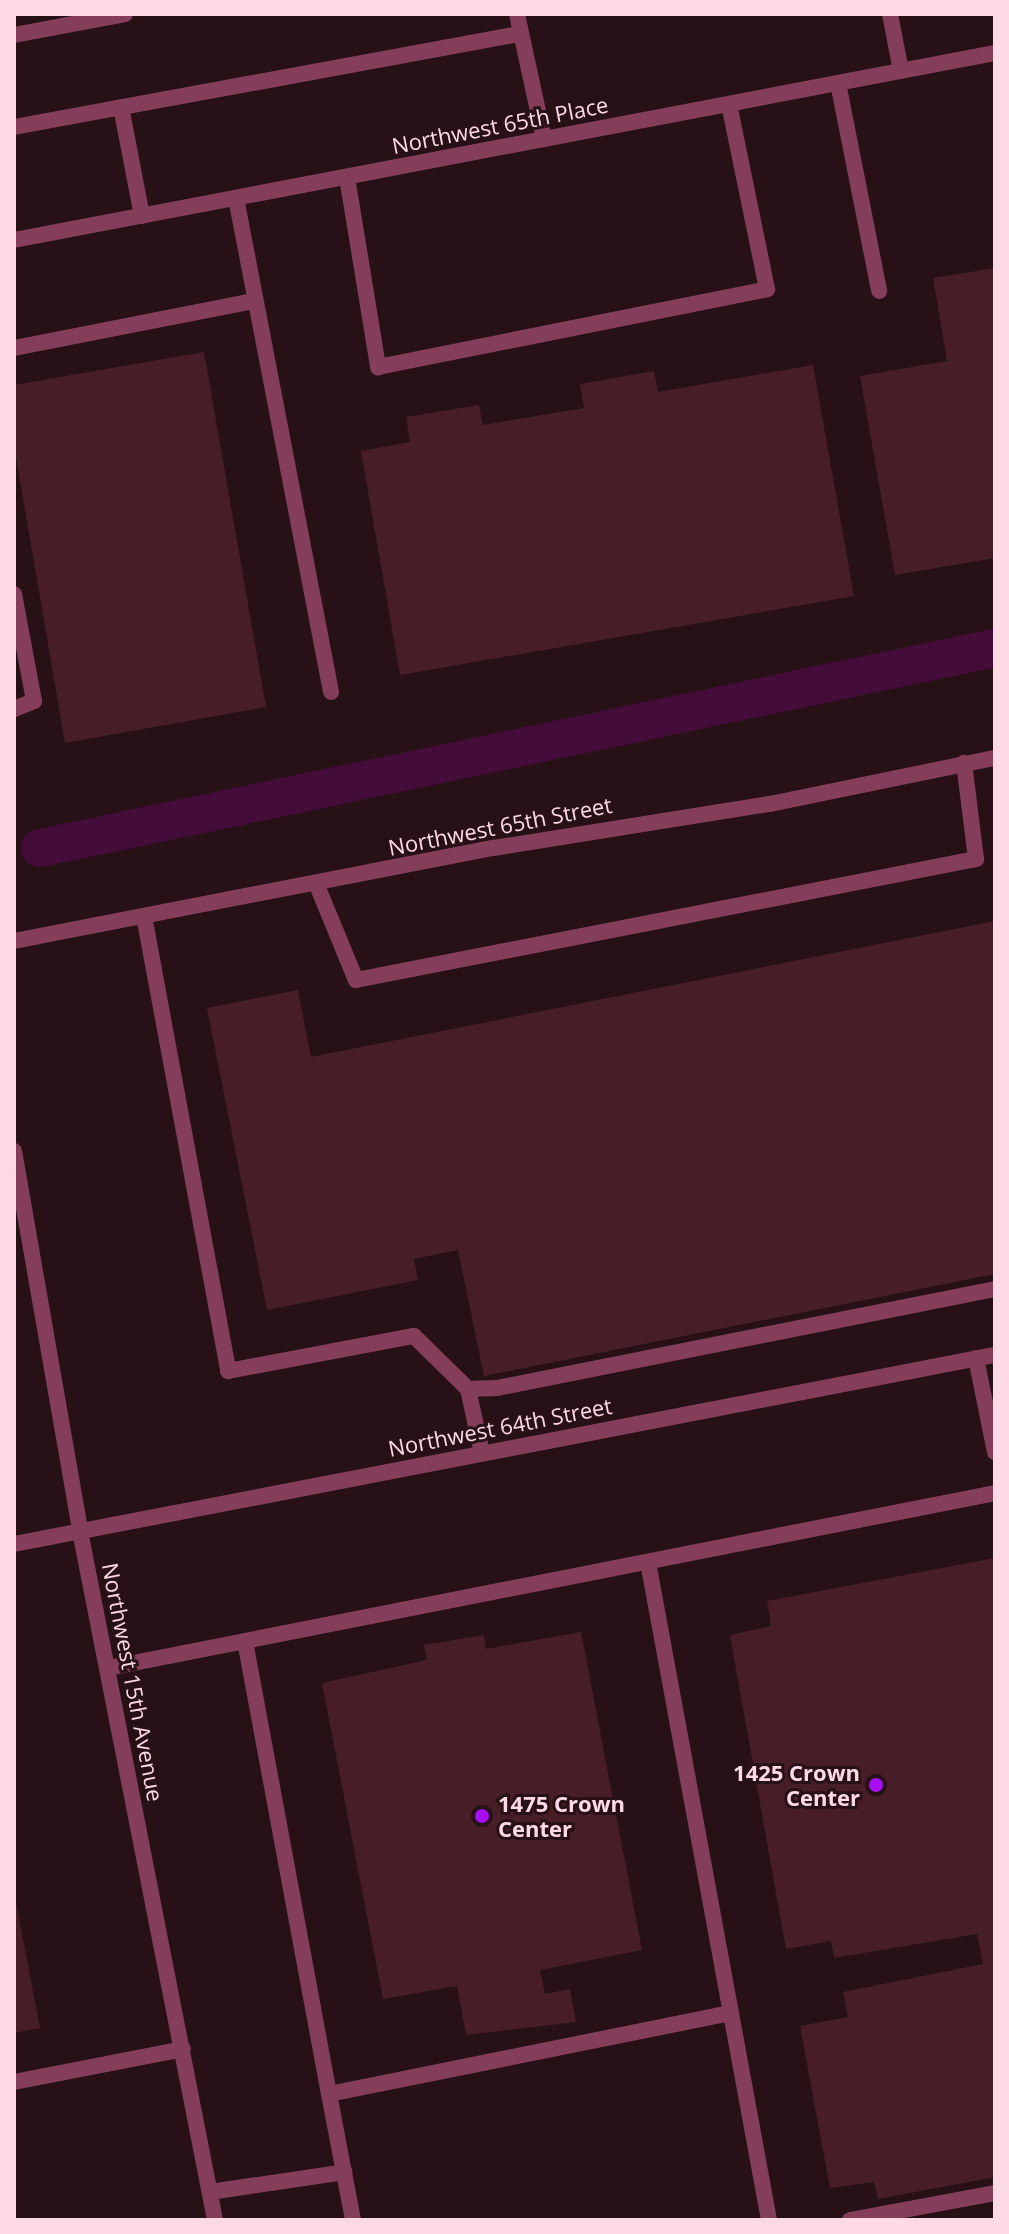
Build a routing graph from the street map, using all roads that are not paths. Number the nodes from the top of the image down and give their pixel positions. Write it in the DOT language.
graph roads {
  1 [pos="125,14"];
  2 [pos="517,14"];
  3 [pos="890,14"];
  4 [pos="519,34"];
  5 [pos="14,35"];
  6 [pos="995,53"];
  7 [pos="901,71"];
  8 [pos="838,83"];
  9 [pos="729,104"];
  10 [pos="121,107"];
  11 [pos="14,127"];
  12 [pos="544,139"];
  13 [pos="347,177"];
  14 [pos="236,198"];
  15 [pos="142,216"];
  16 [pos="14,240"];
  17 [pos="879,291"];
  18 [pos="254,301"];
  19 [pos="14,348"];
  20 [pos="14,594"];
  21 [pos="331,692"];
  22 [pos="14,709"];
  23 [pos="995,758"];
  24 [pos="964,763"];
  25 [pos="316,883"];
  26 [pos="144,916"];
  27 [pos="14,941"];
  28 [pos="14,1151"];
  29 [pos="995,1289"];
  30 [pos="995,1355"];
  31 [pos="976,1358"];
  32 [pos="468,1389"];
  33 [pos="995,1452"];
  34 [pos="482,1453"];
  35 [pos="995,1493"];
  36 [pos="80,1531"];
  37 [pos="14,1544"];
  38 [pos="648,1562"];
  39 [pos="245,1641"];
  40 [pos="108,1668"];
  41 [pos="731,2013"];
  42 [pos="183,2049"];
  43 [pos="14,2082"];
  44 [pos="329,2094"];
  45 [pos="345,2172"];
  46 [pos="210,2192"];
  47 [pos="995,2193"];
  48 [pos="774,2219"];
  49 [pos="215,2220"];
  50 [pos="353,2220"];
  51 [pos="850,2220"];
  1 -- 5 [label="street"];
  2 -- 4 [label="street"];
  3 -- 7 [label="street"];
  4 -- 10 [label="street"];
  4 -- 12 [label="street"];
  6 -- 7 [label="street, Northwest 65th Place"];
  7 -- 8 [label="street, Northwest 65th Place"];
  8 -- 9 [label="street, Northwest 65th Place"];
  8 -- 17 [label="street"];
  9 -- 12 [label="street, Northwest 65th Place"];
  9 -- 13 [label="street"];
  10 -- 11 [label="street"];
  10 -- 15 [label="street"];
  12 -- 13 [label="street, Northwest 65th Place"];
  13 -- 14 [label="street, Northwest 65th Place"];
  14 -- 15 [label="street, Northwest 65th Place"];
  14 -- 18 [label="street"];
  15 -- 16 [label="street, Northwest 65th Place"];
  18 -- 19 [label="street"];
  18 -- 21 [label="street"];
  20 -- 22 [label="street"];
  23 -- 24 [label="street, Northwest 65th Street"];
  24 -- 25 [label="street, Northwest 65th Street"];
  24 -- 25 [label="street"];
  25 -- 26 [label="street, Northwest 65th Street"];
  26 -- 27 [label="street, Northwest 65th Street"];
  26 -- 32 [label="street"];
  28 -- 36 [label="street, Northwest 15th Avenue"];
  29 -- 32 [label="street"];
  30 -- 31 [label="street, Northwest 64th Street"];
  31 -- 33 [label="street"];
  31 -- 34 [label="street, Northwest 64th Street"];
  32 -- 34 [label="street"];
  34 -- 36 [label="street, Northwest 64th Street"];
  35 -- 38 [label="street"];
  36 -- 37 [label="street, Northwest 64th Street"];
  36 -- 40 [label="street, Northwest 15th Avenue"];
  38 -- 39 [label="street"];
  38 -- 41 [label="street"];
  39 -- 40 [label="street"];
  39 -- 44 [label="street"];
  40 -- 42 [label="street, Northwest 15th Avenue"];
  41 -- 44 [label="street"];
  41 -- 48 [label="street"];
  42 -- 43 [label="street"];
  42 -- 46 [label="street, Northwest 15th Avenue"];
  44 -- 45 [label="street"];
  45 -- 46 [label="street"];
  45 -- 50 [label="street"];
  46 -- 49 [label="street, Northwest 15th Avenue"];
  47 -- 51 [label="street"];
}
